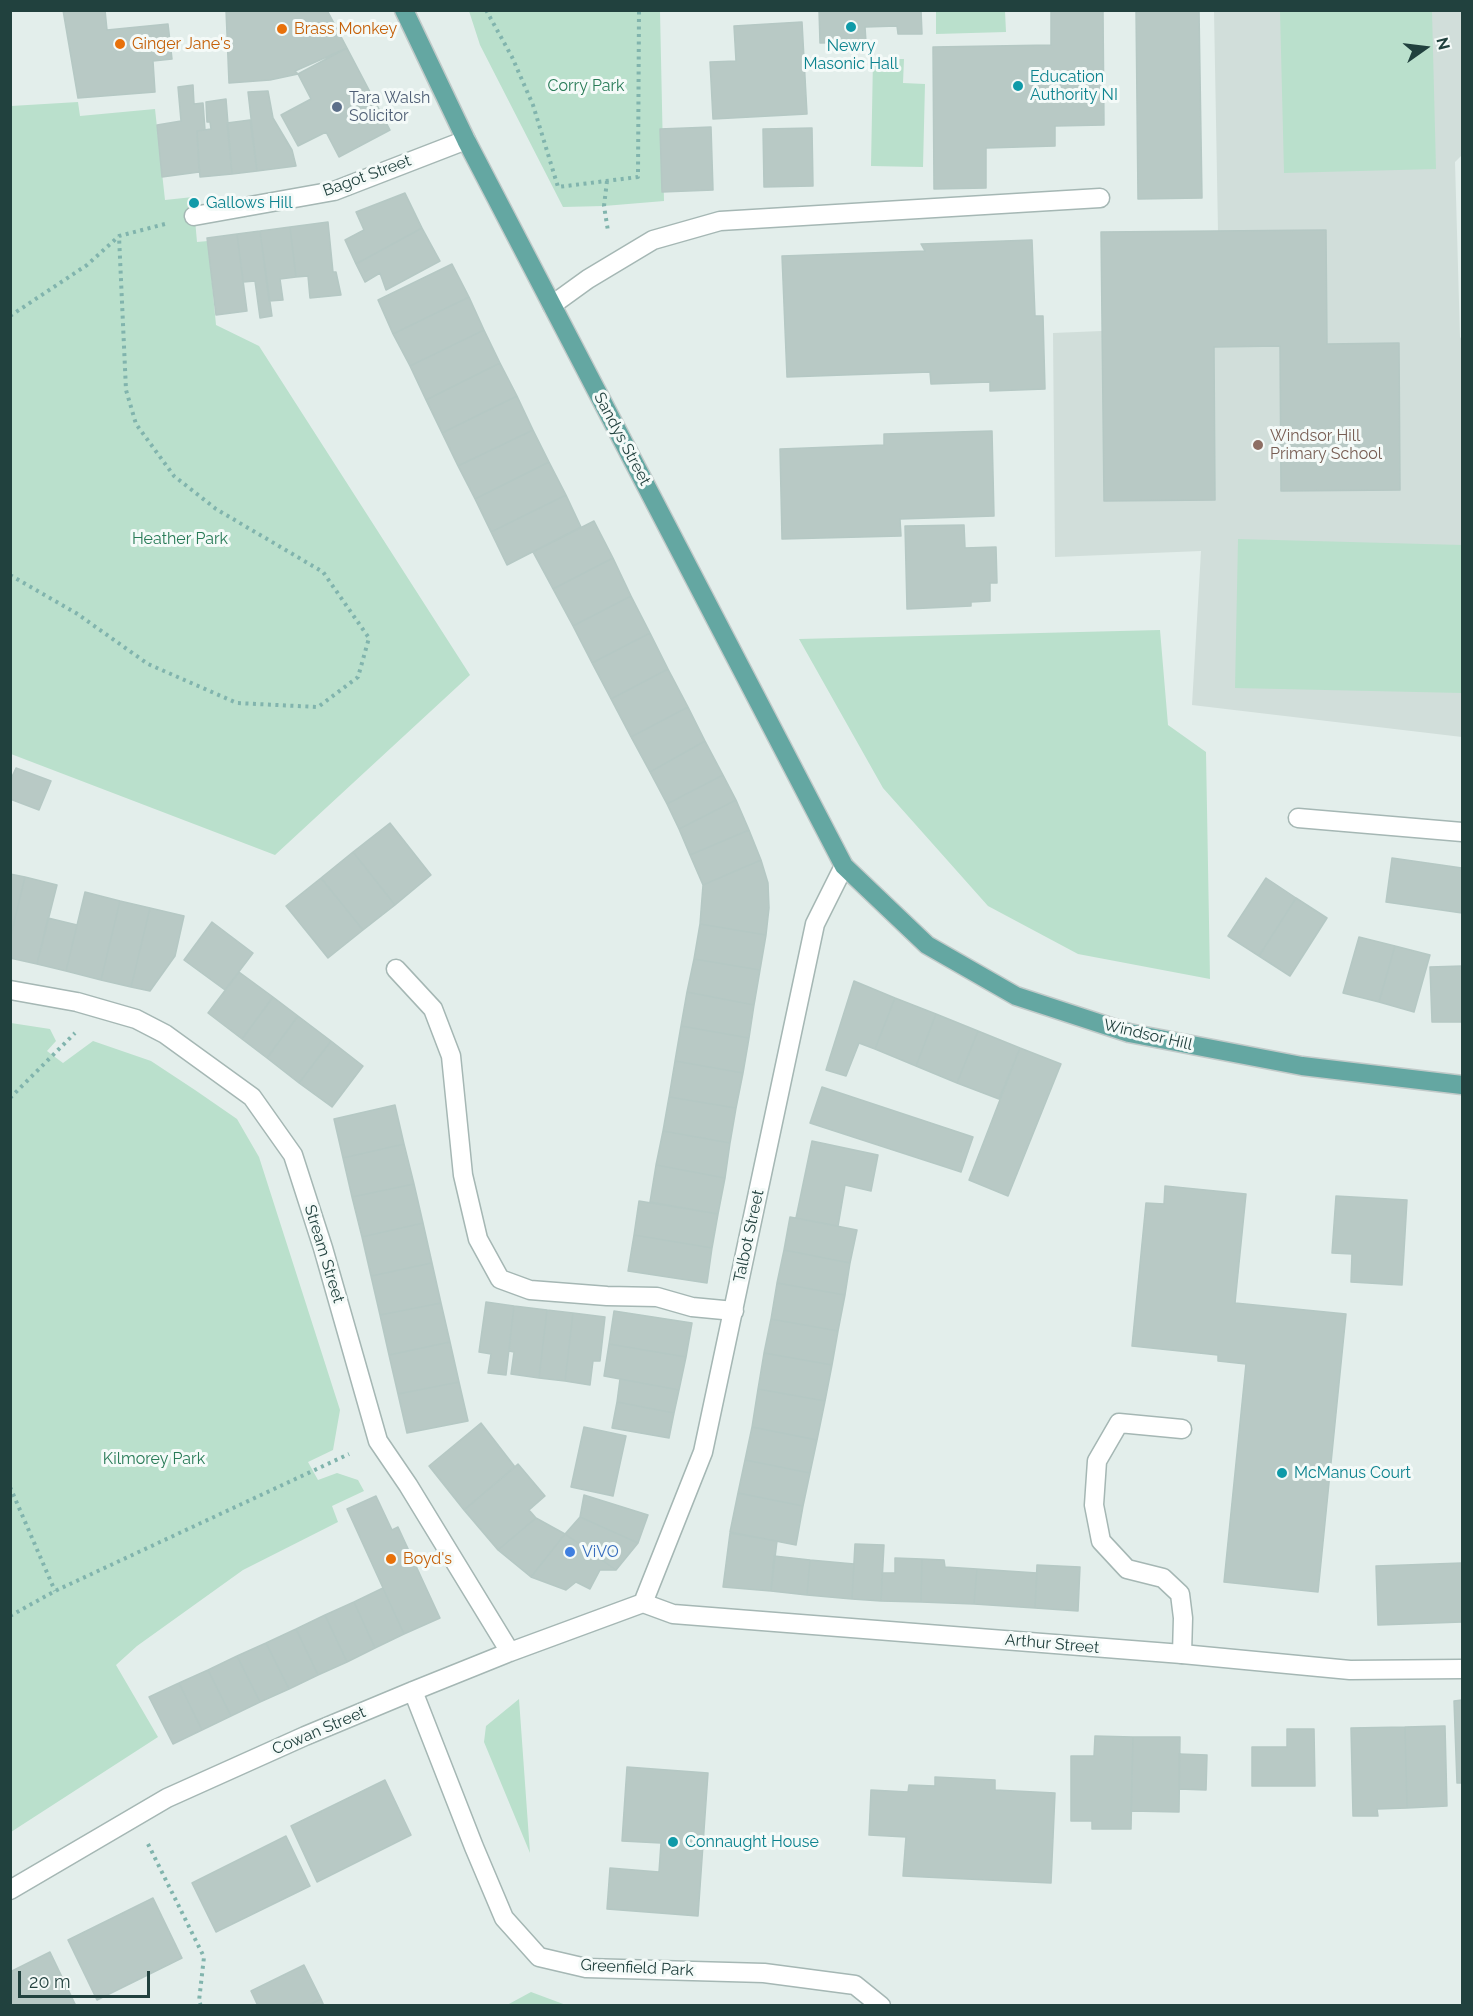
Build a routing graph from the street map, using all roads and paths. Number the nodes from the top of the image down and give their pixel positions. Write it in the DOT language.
graph roads {
  1 [pos="404,10"];
  2 [pos="486,10"];
  3 [pos="639,10"];
  4 [pos="466,140"];
  5 [pos="606,181"];
  6 [pos="1100,198"];
  7 [pos="194,216"];
  8 [pos="119,236"];
  9 [pos="620,260"];
  10 [pos="552,305"];
  11 [pos="10,316"];
  12 [pos="10,575"];
  13 [pos="1298,818"];
  14 [pos="1462,832"];
  15 [pos="844,866"];
  16 [pos="396,969"];
  17 [pos="10,990"];
  18 [pos="77,1030"];
  19 [pos="1462,1085"];
  20 [pos="10,1098"];
  21 [pos="734,1311"];
  22 [pos="1182,1428"];
  23 [pos="355,1452"];
  24 [pos="10,1487"];
  25 [pos="55,1591"];
  26 [pos="643,1603"];
  27 [pos="10,1616"];
  28 [pos="510,1652"];
  29 [pos="1182,1654"];
  30 [pos="1462,1669"];
  31 [pos="413,1691"];
  32 [pos="134,1817"];
  33 [pos="10,1890"];
  34 [pos="201,2006"];
  35 [pos="881,2006"];
  1 -- 4 [label="main road, Sandys Street"];
  2 -- 5 [label="path"];
  3 -- 5 [label="path"];
  4 -- 7 [label="street, Bagot Street"];
  4 -- 10 [label="main road, Sandys Street"];
  5 -- 9 [label="path"];
  6 -- 9 [label="street"];
  7 -- 8 [label="path"];
  8 -- 11 [label="path"];
  8 -- 12 [label="path"];
  9 -- 10 [label="street"];
  10 -- 15 [label="main road, Sandys Street"];
  13 -- 14 [label="street"];
  15 -- 19 [label="main road, Windsor Hill"];
  15 -- 21 [label="street, Talbot Street"];
  16 -- 21 [label="street"];
  17 -- 28 [label="street, Stream Street"];
  18 -- 20 [label="path"];
  21 -- 26 [label="street, Talbot Street"];
  22 -- 29 [label="street"];
  23 -- 25 [label="path"];
  24 -- 25 [label="path"];
  25 -- 27 [label="path"];
  26 -- 28 [label="street, Cowan Street"];
  26 -- 29 [label="street, Arthur Street"];
  28 -- 31 [label="street, Cowan Street"];
  29 -- 30 [label="street, Arthur Street"];
  31 -- 32 [label="street, Cowan Street"];
  31 -- 35 [label="street, Greenfield Park"];
  32 -- 33 [label="street, Cowan Street"];
  32 -- 34 [label="path"];
}
